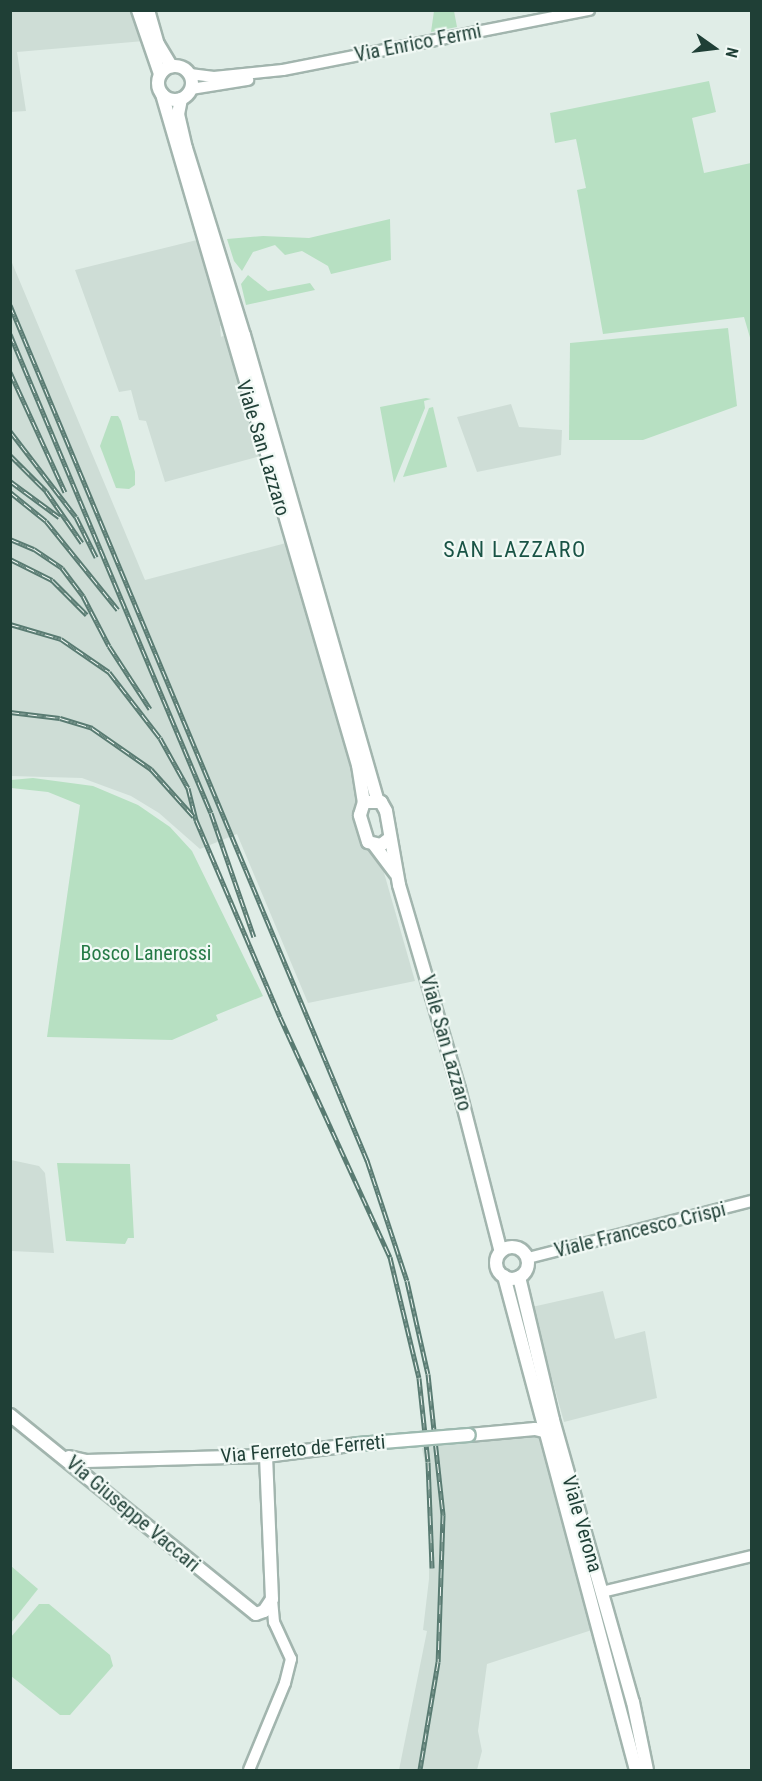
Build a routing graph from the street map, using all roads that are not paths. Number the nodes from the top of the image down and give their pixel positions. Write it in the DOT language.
graph roads {
  1 [pos="589,10"];
  2 [pos="144,13"];
  3 [pos="171,66"];
  4 [pos="283,70"];
  5 [pos="160,74"];
  6 [pos="190,74"];
  7 [pos="191,89"];
  8 [pos="162,94"];
  9 [pos="181,99"];
  10 [pos="378,801"];
  11 [pos="364,802"];
  12 [pos="390,838"];
  13 [pos="375,846"];
  14 [pos="397,877"];
  15 [pos="752,1202"];
  16 [pos="505,1249"];
  17 [pos="528,1258"];
  18 [pos="504,1276"];
  19 [pos="519,1277"];
  20 [pos="532,1389"];
  21 [pos="10,1415"];
  22 [pos="515,1431"];
  23 [pos="547,1431"];
  24 [pos="266,1456"];
  25 [pos="64,1457"];
  26 [pos="559,1460"];
  27 [pos="84,1466"];
  28 [pos="752,1556"];
  29 [pos="602,1592"];
  30 [pos="272,1599"];
  31 [pos="256,1614"];
  32 [pos="279,1635"];
  33 [pos="249,1770"];
  34 [pos="636,1770"];
  35 [pos="647,1770"];
  1 -- 4 [label="street, Via Enrico Fermi"];
  2 -- 3 [label="main road"];
  2 -- 5 [label="main road"];
  3 -- 5 [label="main road"];
  3 -- 6 [label="main road"];
  4 -- 6 [label="street, Via Enrico Fermi"];
  4 -- 7 [label="street, Via Enrico Fermi"];
  5 -- 8 [label="main road"];
  6 -- 7 [label="main road"];
  7 -- 9 [label="main road"];
  8 -- 9 [label="main road"];
  8 -- 11 [label="main road, Viale San Lazzaro"];
  9 -- 10 [label="main road, Viale San Lazzaro"];
  10 -- 11 [label="main road"];
  10 -- 12 [label="main road, Viale San Lazzaro"];
  11 -- 13 [label="main road, Viale San Lazzaro"];
  12 -- 13 [label="main road"];
  12 -- 14 [label="main road, Viale San Lazzaro"];
  13 -- 14 [label="main road, Viale San Lazzaro"];
  14 -- 16 [label="main road, Viale San Lazzaro"];
  15 -- 17 [label="street, Viale Francesco Crispi"];
  16 -- 17 [label="main road"];
  16 -- 18 [label="main road"];
  17 -- 19 [label="main road"];
  18 -- 19 [label="main road"];
  18 -- 20 [label="main road"];
  19 -- 26 [label="main road, Viale Verona"];
  20 -- 22 [label="main road"];
  20 -- 23 [label="main road"];
  21 -- 25 [label="main road, Via Giuseppe Vaccari"];
  22 -- 23 [label="main road, Via Ferreto de Ferreti"];
  22 -- 24 [label="main road, Via Ferreto de Ferreti, bridge"];
  22 -- 26 [label="main road, Viale Verona"];
  23 -- 26 [label="main road"];
  24 -- 27 [label="main road, Via Ferreto de Ferreti"];
  24 -- 30 [label="main road"];
  25 -- 27 [label="main road, Via Ferreto de Ferreti"];
  26 -- 29 [label="main road, Viale Verona"];
  26 -- 34 [label="main road, Viale Verona"];
  27 -- 31 [label="main road, Via Giuseppe Vaccari"];
  28 -- 29 [label="street"];
  29 -- 35 [label="main road, Viale Verona"];
  30 -- 31 [label="main road"];
  30 -- 32 [label="street"];
  31 -- 32 [label="street"];
  32 -- 33 [label="street"];
}
